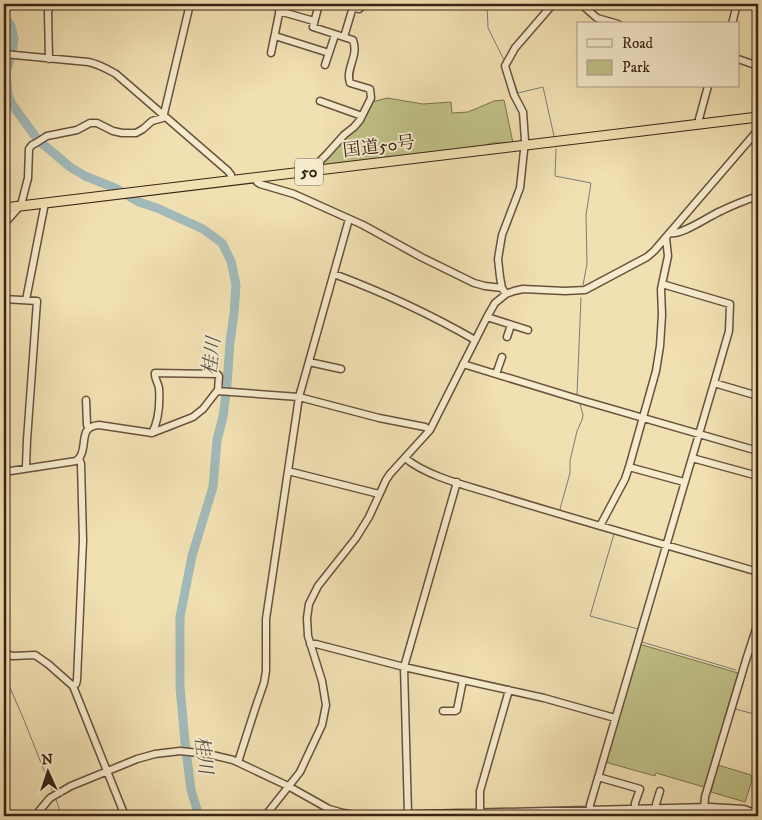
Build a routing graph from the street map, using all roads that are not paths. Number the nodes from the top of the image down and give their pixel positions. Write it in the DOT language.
graph roads {
  1 [pos="51,4"];
  2 [pos="190,4"];
  3 [pos="281,4"];
  4 [pos="319,4"];
  5 [pos="342,4"];
  6 [pos="362,4"];
  7 [pos="553,4"];
  8 [pos="581,4"];
  9 [pos="737,4"];
  10 [pos="353,7"];
  11 [pos="279,12"];
  12 [pos="314,21"];
  13 [pos="597,21"];
  14 [pos="732,22"];
  15 [pos="334,35"];
  16 [pos="275,36"];
  17 [pos="344,37"];
  18 [pos="271,53"];
  19 [pos="329,53"];
  20 [pos="4,54"];
  21 [pos="49,59"];
  22 [pos="740,60"];
  23 [pos="325,66"];
  24 [pos="758,66"];
  25 [pos="707,88"];
  26 [pos="320,101"];
  27 [pos="164,115"];
  28 [pos="362,116"];
  29 [pos="758,117"];
  30 [pos="699,125"];
  31 [pos="758,130"];
  32 [pos="524,146"];
  33 [pos="314,171"];
  34 [pos="256,178"];
  35 [pos="232,181"];
  36 [pos="758,196"];
  37 [pos="45,203"];
  38 [pos="20,206"];
  39 [pos="4,208"];
  40 [pos="349,219"];
  41 [pos="4,224"];
  42 [pos="668,235"];
  43 [pos="334,274"];
  44 [pos="662,284"];
  45 [pos="504,291"];
  46 [pos="4,298"];
  47 [pos="26,300"];
  48 [pos="487,317"];
  49 [pos="511,325"];
  50 [pos="528,330"];
  51 [pos="507,337"];
  52 [pos="475,340"];
  53 [pos="502,356"];
  54 [pos="309,362"];
  55 [pos="463,364"];
  56 [pos="341,369"];
  57 [pos="496,374"];
  58 [pos="714,383"];
  59 [pos="219,391"];
  60 [pos="758,396"];
  61 [pos="299,397"];
  62 [pos="86,400"];
  63 [pos="643,418"];
  64 [pos="89,428"];
  65 [pos="430,430"];
  66 [pos="152,433"];
  67 [pos="699,434"];
  68 [pos="758,451"];
  69 [pos="79,458"];
  70 [pos="405,458"];
  71 [pos="692,458"];
  72 [pos="629,467"];
  73 [pos="26,468"];
  74 [pos="288,471"];
  75 [pos="4,472"];
  76 [pos="758,476"];
  77 [pos="457,482"];
  78 [pos="684,482"];
  79 [pos="379,494"];
  80 [pos="600,526"];
  81 [pos="666,545"];
  82 [pos="758,572"];
  83 [pos="758,623"];
  84 [pos="310,644"];
  85 [pos="4,654"];
  86 [pos="404,667"];
  87 [pos="463,680"];
  88 [pos="73,686"];
  89 [pos="510,690"];
  90 [pos="443,711"];
  91 [pos="615,718"];
  92 [pos="238,762"];
  93 [pos="107,770"];
  94 [pos="598,777"];
  95 [pos="288,786"];
  96 [pos="660,791"];
  97 [pos="704,807"];
  98 [pos="656,808"];
  99 [pos="635,809"];
  100 [pos="625,813"];
  101 [pos="408,814"];
  102 [pos="589,814"];
  103 [pos="758,814"];
  104 [pos="480,815"];
  105 [pos="35,816"];
  106 [pos="125,816"];
  107 [pos="265,816"];
  108 [pos="705,816"];
  1 -- 21 [label="street"];
  2 -- 27 [label="street"];
  3 -- 11 [label="street"];
  4 -- 12 [label="street"];
  5 -- 10 [label="street"];
  6 -- 10 [label="street"];
  7 -- 32 [label="street"];
  8 -- 13 [label="street"];
  9 -- 14 [label="street"];
  10 -- 17 [label="street"];
  11 -- 12 [label="street"];
  11 -- 16 [label="street"];
  12 -- 15 [label="street"];
  15 -- 17 [label="street"];
  15 -- 19 [label="street"];
  16 -- 18 [label="street"];
  16 -- 19 [label="street"];
  17 -- 28 [label="street"];
  19 -- 23 [label="street"];
  20 -- 21 [label="street"];
  21 -- 27 [label="street"];
  22 -- 24 [label="street"];
  25 -- 30 [label="street"];
  26 -- 28 [label="street"];
  27 -- 35 [label="street"];
  27 -- 38 [label="street"];
  28 -- 33 [label="street"];
  29 -- 30 [label="highway, 国道50号 / 50"];
  30 -- 32 [label="highway, 国道50号 / 50"];
  31 -- 42 [label="street"];
  32 -- 33 [label="highway, 国道50号 / 50"];
  32 -- 45 [label="street"];
  33 -- 34 [label="highway, 国道50号 / 50"];
  34 -- 35 [label="highway, 国道50号 / 50"];
  34 -- 40 [label="street"];
  35 -- 37 [label="highway, 国道50号 / 50"];
  36 -- 42 [label="street"];
  37 -- 38 [label="highway, 国道50号 / 50"];
  37 -- 47 [label="street"];
  38 -- 39 [label="highway, 国道50号 / 50"];
  38 -- 41 [label="street"];
  40 -- 43 [label="street"];
  40 -- 45 [label="street"];
  42 -- 44 [label="street"];
  42 -- 45 [label="street"];
  43 -- 52 [label="street"];
  43 -- 54 [label="street"];
  44 -- 58 [label="street"];
  44 -- 63 [label="street"];
  45 -- 48 [label="street"];
  46 -- 47 [label="street"];
  47 -- 73 [label="street"];
  48 -- 49 [label="street"];
  48 -- 52 [label="street"];
  49 -- 50 [label="street"];
  49 -- 51 [label="street"];
  52 -- 55 [label="street"];
  53 -- 57 [label="street"];
  54 -- 56 [label="street"];
  54 -- 61 [label="street"];
  55 -- 57 [label="street"];
  55 -- 65 [label="street"];
  57 -- 63 [label="street"];
  58 -- 60 [label="street"];
  58 -- 67 [label="street"];
  59 -- 61 [label="street"];
  59 -- 66 [label="street"];
  59 -- 66 [label="street"];
  61 -- 65 [label="street"];
  61 -- 74 [label="street"];
  62 -- 64 [label="street"];
  63 -- 67 [label="street"];
  63 -- 72 [label="street"];
  64 -- 66 [label="street"];
  64 -- 69 [label="street"];
  65 -- 70 [label="street"];
  67 -- 68 [label="street"];
  67 -- 71 [label="street"];
  69 -- 73 [label="street"];
  69 -- 88 [label="street"];
  70 -- 77 [label="street"];
  70 -- 79 [label="street"];
  71 -- 76 [label="street"];
  71 -- 78 [label="street"];
  72 -- 78 [label="street"];
  72 -- 80 [label="street"];
  73 -- 75 [label="street"];
  74 -- 79 [label="street"];
  74 -- 92 [label="street"];
  77 -- 80 [label="street"];
  77 -- 86 [label="street"];
  78 -- 81 [label="street"];
  79 -- 84 [label="street"];
  80 -- 81 [label="street"];
  81 -- 82 [label="street"];
  81 -- 91 [label="street"];
  83 -- 97 [label="street"];
  84 -- 86 [label="street"];
  84 -- 95 [label="street"];
  85 -- 88 [label="street"];
  86 -- 87 [label="street"];
  86 -- 101 [label="street"];
  87 -- 89 [label="street"];
  87 -- 90 [label="street"];
  88 -- 93 [label="street"];
  89 -- 91 [label="street"];
  89 -- 104 [label="street"];
  91 -- 94 [label="street"];
  92 -- 93 [label="street"];
  92 -- 95 [label="street"];
  93 -- 105 [label="street"];
  93 -- 106 [label="street"];
  94 -- 99 [label="street"];
  94 -- 102 [label="street"];
  95 -- 101 [label="street"];
  95 -- 107 [label="street"];
  96 -- 98 [label="street"];
  97 -- 98 [label="street"];
  97 -- 103 [label="street"];
  97 -- 108 [label="street"];
  98 -- 99 [label="street"];
  99 -- 100 [label="street"];
  100 -- 102 [label="street"];
  101 -- 104 [label="street"];
  102 -- 104 [label="street"];
}
